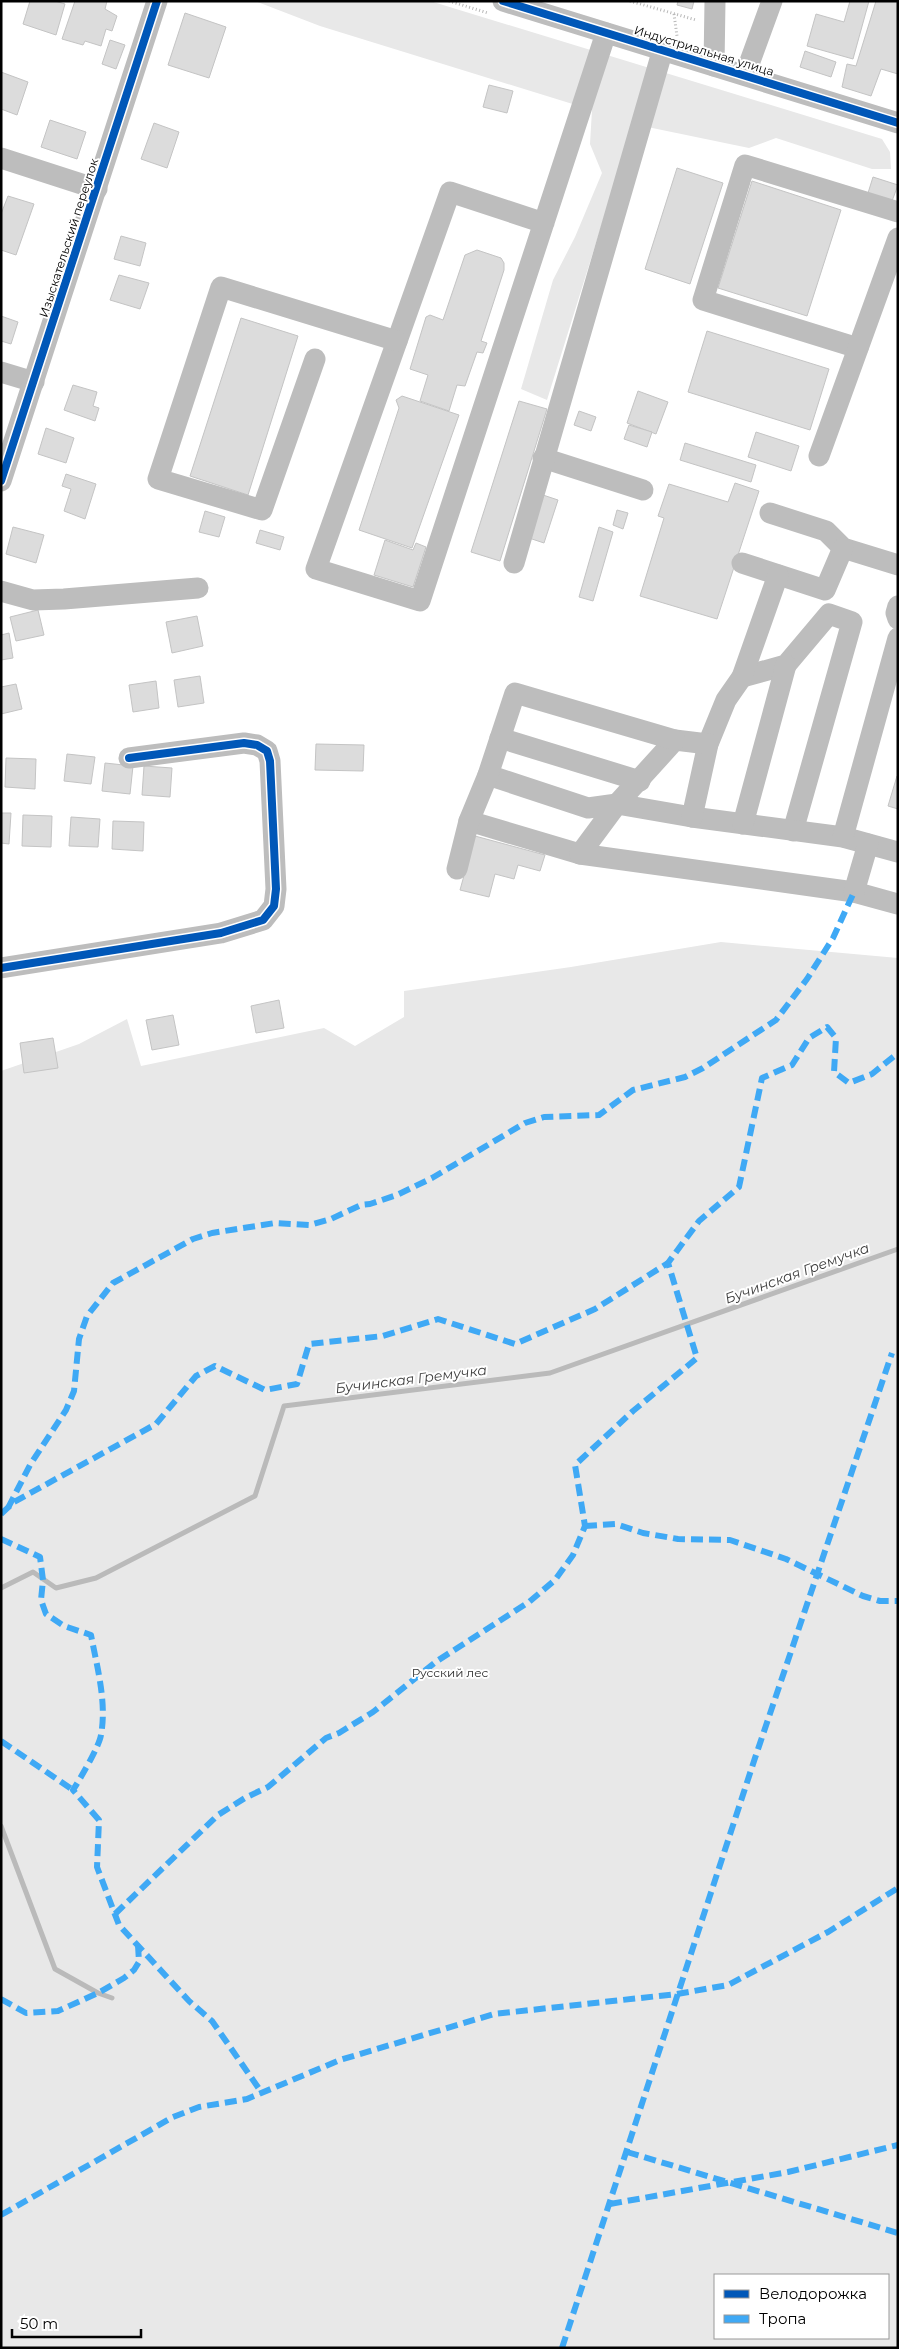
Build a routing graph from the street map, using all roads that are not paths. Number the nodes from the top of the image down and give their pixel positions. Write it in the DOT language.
graph roads {
  1 [pos="157,1"];
  2 [pos="503,1"];
  3 [pos="715,1"];
  4 [pos="772,1"];
  5 [pos="606,33"];
  6 [pos="663,49"];
  7 [pos="714,66"];
  8 [pos="745,75"];
  9 [pos="898,123"];
  10 [pos="1,158"];
  11 [pos="97,189"];
  12 [pos="898,212"];
  13 [pos="544,223"];
  14 [pos="898,238"];
  15 [pos="397,341"];
  16 [pos="858,348"];
  17 [pos="316,359"];
  18 [pos="1,372"];
  19 [pos="34,382"];
  20 [pos="820,456"];
  21 [pos="543,458"];
  22 [pos="1,481"];
  23 [pos="643,490"];
  24 [pos="770,512"];
  25 [pos="844,548"];
  26 [pos="514,563"];
  27 [pos="742,563"];
  28 [pos="898,565"];
  29 [pos="778,574"];
  30 [pos="198,588"];
  31 [pos="825,590"];
  32 [pos="1,591"];
  33 [pos="898,606"];
  34 [pos="829,614"];
  35 [pos="898,620"];
  36 [pos="898,638"];
  37 [pos="786,665"];
  38 [pos="742,677"];
  39 [pos="500,738"];
  40 [pos="675,740"];
  41 [pos="708,744"];
  42 [pos="130,758"];
  43 [pos="488,775"];
  44 [pos="640,781"];
  45 [pos="617,804"];
  46 [pos="692,817"];
  47 [pos="469,821"];
  48 [pos="743,824"];
  49 [pos="793,831"];
  50 [pos="843,837"];
  51 [pos="868,844"];
  52 [pos="898,852"];
  53 [pos="580,854"];
  54 [pos="457,869"];
  55 [pos="854,892"];
  56 [pos="898,904"];
  57 [pos="1,968"];
  1 -- 11 [label="street, Изыскательский переулок"];
  2 -- 5 [label="street, Индустриальная улица"];
  3 -- 7 [label="street"];
  4 -- 8 [label="street"];
  5 -- 6 [label="street, Индустриальная улица"];
  5 -- 13 [label="street"];
  6 -- 7 [label="street, Индустриальная улица"];
  6 -- 21 [label="street"];
  7 -- 8 [label="street, Индустриальная улица"];
  8 -- 9 [label="street, Индустриальная улица"];
  10 -- 11 [label="street"];
  11 -- 19 [label="street, Изыскательский переулок"];
  12 -- 16 [label="street"];
  13 -- 15 [label="street"];
  13 -- 15 [label="street"];
  14 -- 16 [label="street"];
  15 -- 17 [label="street"];
  16 -- 20 [label="street"];
  18 -- 19 [label="street"];
  19 -- 22 [label="street, Изыскательский переулок"];
  21 -- 23 [label="street"];
  21 -- 26 [label="street"];
  24 -- 25 [label="street"];
  25 -- 28 [label="street"];
  25 -- 31 [label="street"];
  27 -- 29 [label="street"];
  29 -- 31 [label="street"];
  29 -- 38 [label="street"];
  30 -- 32 [label="street"];
  31 -- 34 [label="street"];
  33 -- 35 [label="street"];
  34 -- 37 [label="street"];
  34 -- 49 [label="street"];
  36 -- 50 [label="street"];
  37 -- 38 [label="street"];
  37 -- 48 [label="street"];
  38 -- 41 [label="street"];
  39 -- 40 [label="street"];
  39 -- 43 [label="street"];
  39 -- 44 [label="street"];
  40 -- 41 [label="street"];
  40 -- 44 [label="street"];
  41 -- 46 [label="street"];
  42 -- 57 [label="street"];
  43 -- 45 [label="street"];
  43 -- 47 [label="street"];
  44 -- 45 [label="street"];
  45 -- 46 [label="street"];
  45 -- 53 [label="street"];
  46 -- 48 [label="street"];
  47 -- 53 [label="street"];
  47 -- 54 [label="street"];
  48 -- 49 [label="street"];
  49 -- 50 [label="street"];
  50 -- 51 [label="street"];
  51 -- 52 [label="street"];
  51 -- 55 [label="street"];
  53 -- 55 [label="street"];
  55 -- 56 [label="street"];
}
